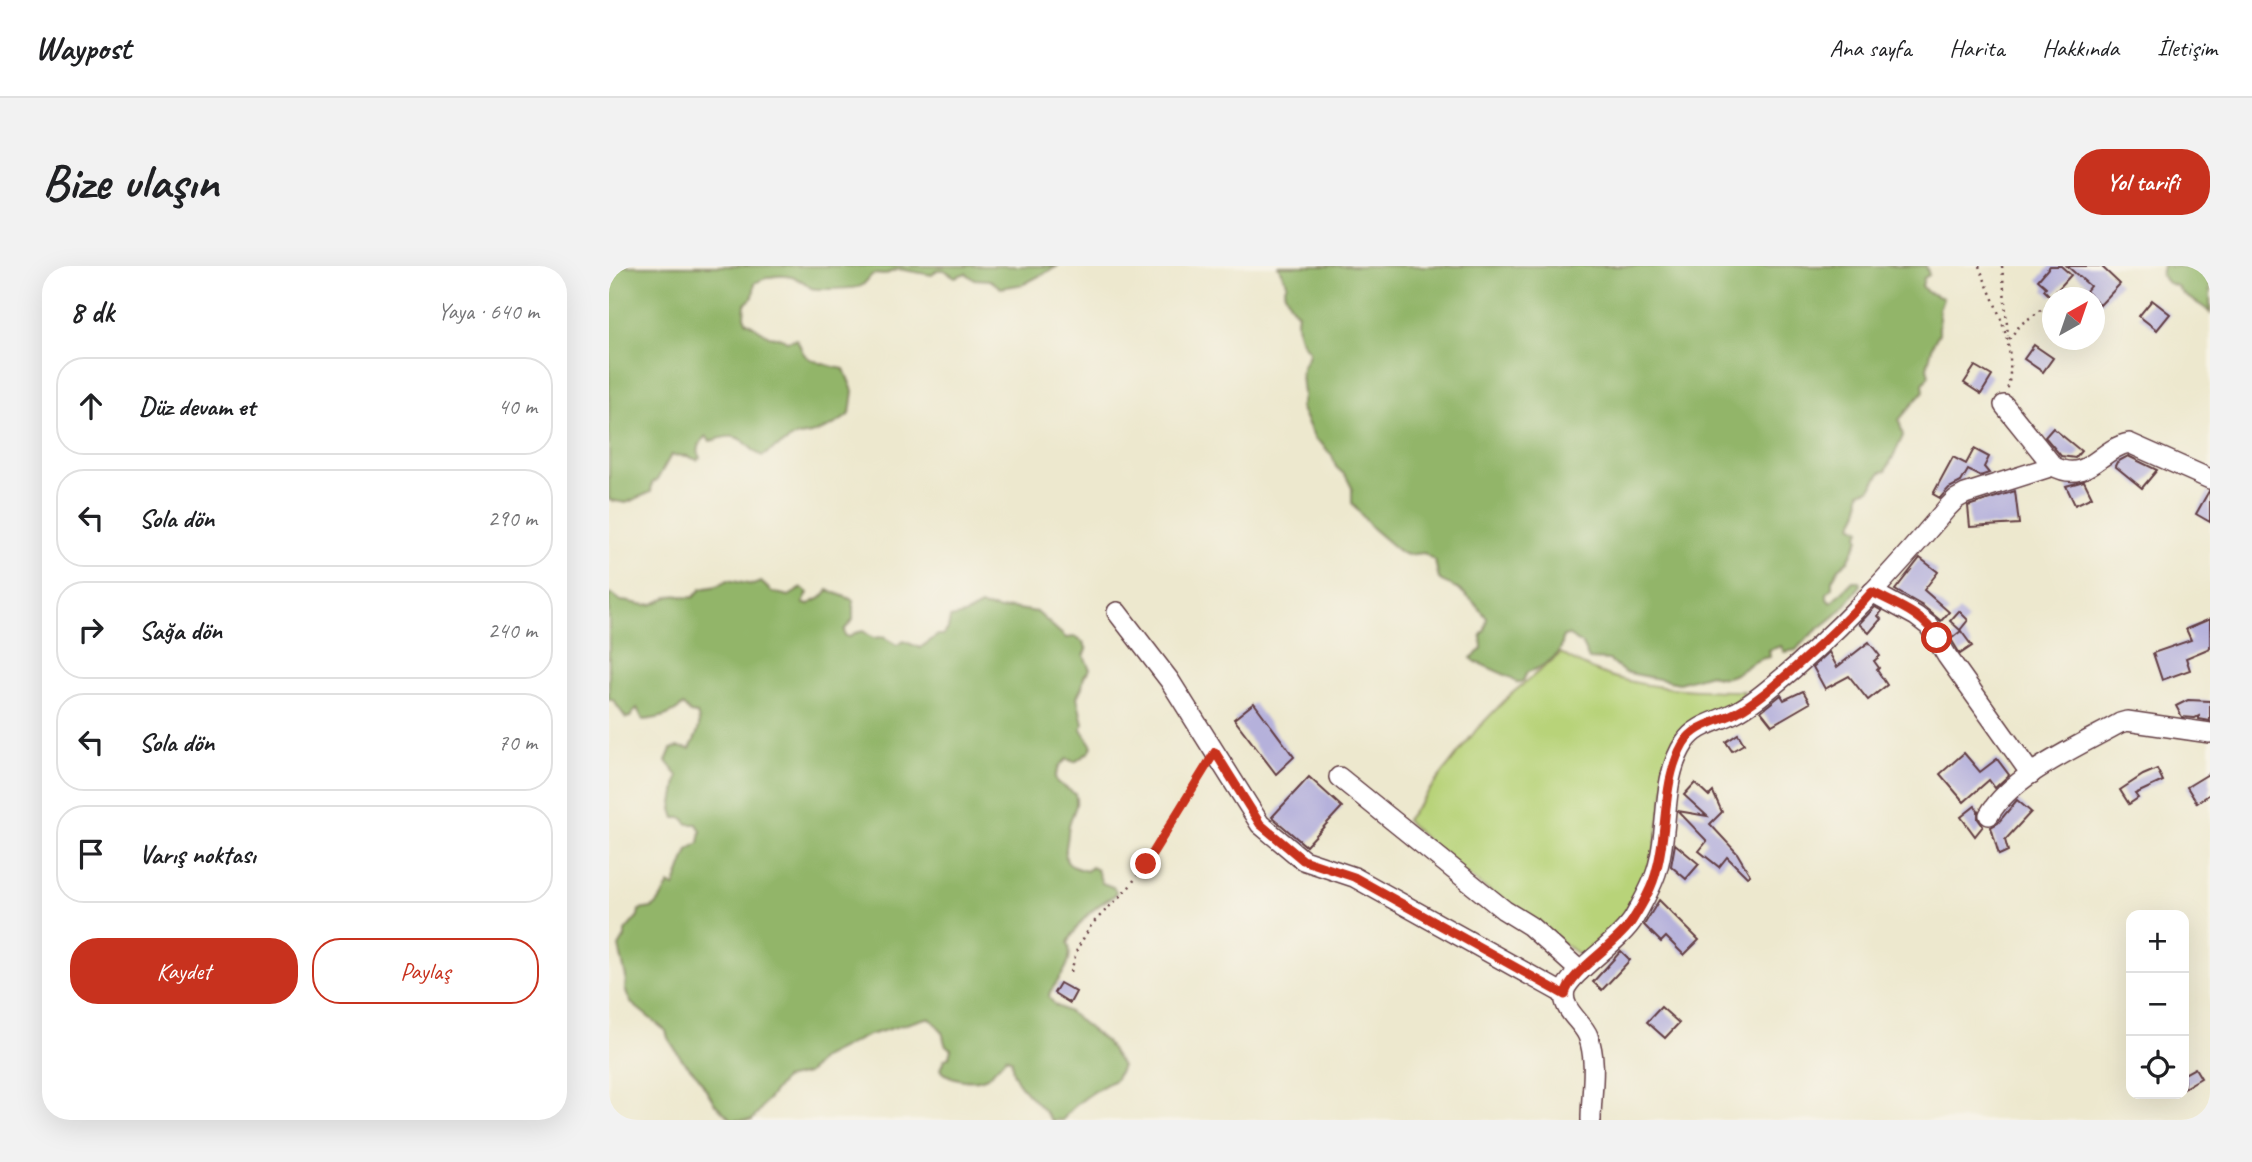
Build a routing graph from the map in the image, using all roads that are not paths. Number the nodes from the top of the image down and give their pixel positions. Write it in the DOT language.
graph roads {
  1 [pos="2004,405"];
  2 [pos="2053,466"];
  3 [pos="2210,479"];
  4 [pos="1872,592"];
  5 [pos="1117,612"];
  6 [pos="2210,733"];
  7 [pos="2031,774"];
  8 [pos="1339,777"];
  9 [pos="1989,815"];
  10 [pos="1580,971"];
  11 [pos="1565,995"];
  12 [pos="1591,1120"];
  1 -- 2 [label="street"];
  2 -- 3 [label="street"];
  2 -- 4 [label="street"];
  4 -- 7 [label="street"];
  4 -- 10 [label="street"];
  5 -- 11 [label="street"];
  6 -- 7 [label="street"];
  7 -- 9 [label="street"];
  8 -- 10 [label="street"];
  10 -- 11 [label="street"];
  11 -- 12 [label="street"];
}
